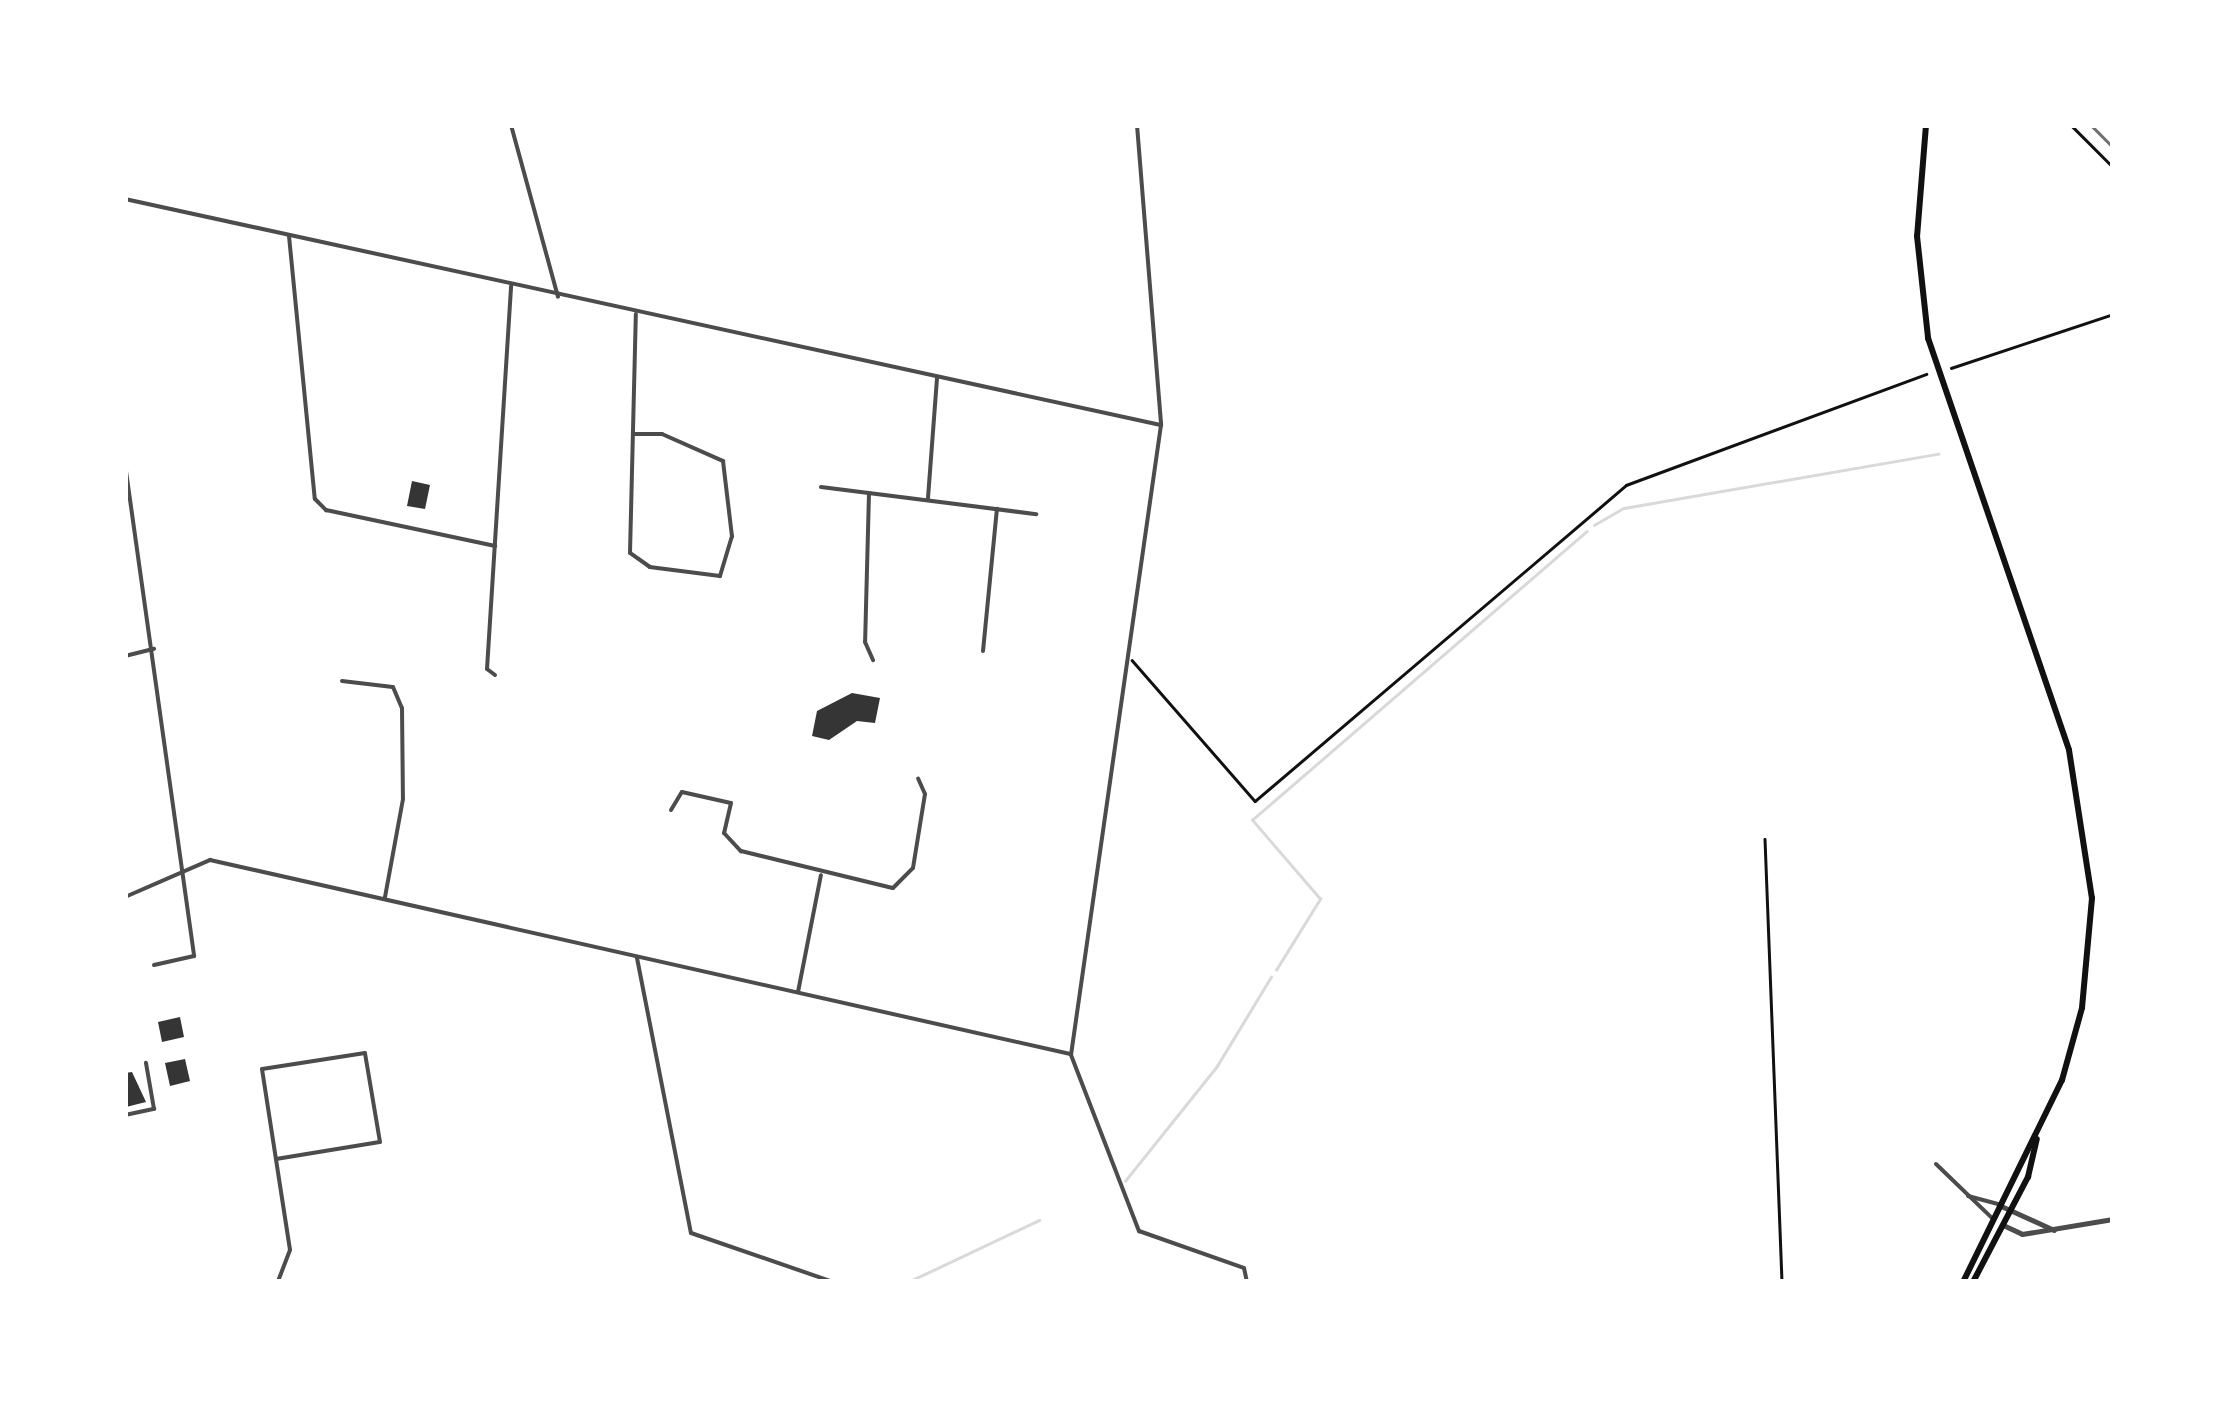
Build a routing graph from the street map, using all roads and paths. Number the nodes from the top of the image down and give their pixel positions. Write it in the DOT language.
graph roads {
  1 [pos="511,125"];
  2 [pos="1138,125"];
  3 [pos="1926,125"];
  4 [pos="2071,125"];
  5 [pos="2113,166"];
  6 [pos="125,199"];
  7 [pos="289,236"];
  8 [pos="511,286"];
  9 [pos="558,297"];
  10 [pos="636,314"];
  11 [pos="2113,314"];
  12 [pos="1951,368"];
  13 [pos="1926,374"];
  14 [pos="938,378"];
  15 [pos="1161,425"];
  16 [pos="633,434"];
  17 [pos="125,464"];
  18 [pos="820,487"];
  19 [pos="869,493"];
  20 [pos="928,500"];
  21 [pos="997,509"];
  22 [pos="1036,514"];
  23 [pos="495,546"];
  24 [pos="155,648"];
  25 [pos="983,651"];
  26 [pos="1128,655"];
  27 [pos="125,656"];
  28 [pos="873,660"];
  29 [pos="495,675"];
  30 [pos="342,680"];
  31 [pos="918,778"];
  32 [pos="671,810"];
  33 [pos="1766,838"];
  34 [pos="821,875"];
  35 [pos="184,879"];
  36 [pos="125,897"];
  37 [pos="385,898"];
  38 [pos="638,958"];
  39 [pos="154,966"];
  40 [pos="798,992"];
  41 [pos="1071,1055"];
  42 [pos="146,1063"];
  43 [pos="125,1114"];
  44 [pos="2038,1132"];
  45 [pos="276,1159"];
  46 [pos="1936,1164"];
  47 [pos="1968,1196"];
  48 [pos="1998,1204"];
  49 [pos="2011,1211"];
  50 [pos="1992,1218"];
  51 [pos="2113,1219"];
  52 [pos="2004,1226"];
  53 [pos="2056,1231"];
  54 [pos="278,1282"];
  55 [pos="834,1282"];
  56 [pos="1247,1282"];
  57 [pos="1782,1282"];
  58 [pos="1963,1282"];
  59 [pos="1973,1282"];
  1 -- 9 [label="street"];
  2 -- 15 [label="street"];
  3 -- 44 [label="main road"];
  4 -- 5 [label="path"];
  6 -- 7 [label="street"];
  7 -- 8 [label="street"];
  7 -- 23 [label="street"];
  8 -- 9 [label="street"];
  8 -- 23 [label="street"];
  9 -- 10 [label="street"];
  10 -- 14 [label="street"];
  10 -- 16 [label="street"];
  11 -- 12 [label="path"];
  13 -- 26 [label="path"];
  14 -- 15 [label="street"];
  14 -- 20 [label="street"];
  15 -- 26 [label="street"];
  16 -- 16 [label="street"];
  17 -- 24 [label="street"];
  18 -- 19 [label="street"];
  19 -- 20 [label="street"];
  19 -- 28 [label="street"];
  20 -- 21 [label="street"];
  21 -- 22 [label="street"];
  21 -- 25 [label="street"];
  23 -- 29 [label="street"];
  24 -- 27 [label="street"];
  24 -- 35 [label="street"];
  26 -- 41 [label="street"];
  30 -- 37 [label="street"];
  31 -- 34 [label="street"];
  32 -- 34 [label="street"];
  33 -- 57 [label="path"];
  34 -- 40 [label="street"];
  35 -- 36 [label="street"];
  35 -- 37 [label="street"];
  35 -- 39 [label="street"];
  37 -- 38 [label="street"];
  38 -- 40 [label="street"];
  38 -- 55 [label="street"];
  40 -- 41 [label="street"];
  41 -- 56 [label="street"];
  42 -- 43 [label="street"];
  44 -- 48 [label="main road"];
  44 -- 49 [label="main road"];
  45 -- 45 [label="street"];
  45 -- 54 [label="street"];
  46 -- 47 [label="street"];
  47 -- 48 [label="street"];
  47 -- 50 [label="street"];
  48 -- 49 [label="street"];
  48 -- 50 [label="main road"];
  49 -- 52 [label="main road"];
  49 -- 53 [label="street"];
  50 -- 52 [label="street"];
  50 -- 58 [label="main road"];
  51 -- 53 [label="street"];
  52 -- 53 [label="street"];
  52 -- 59 [label="main road"];
}
